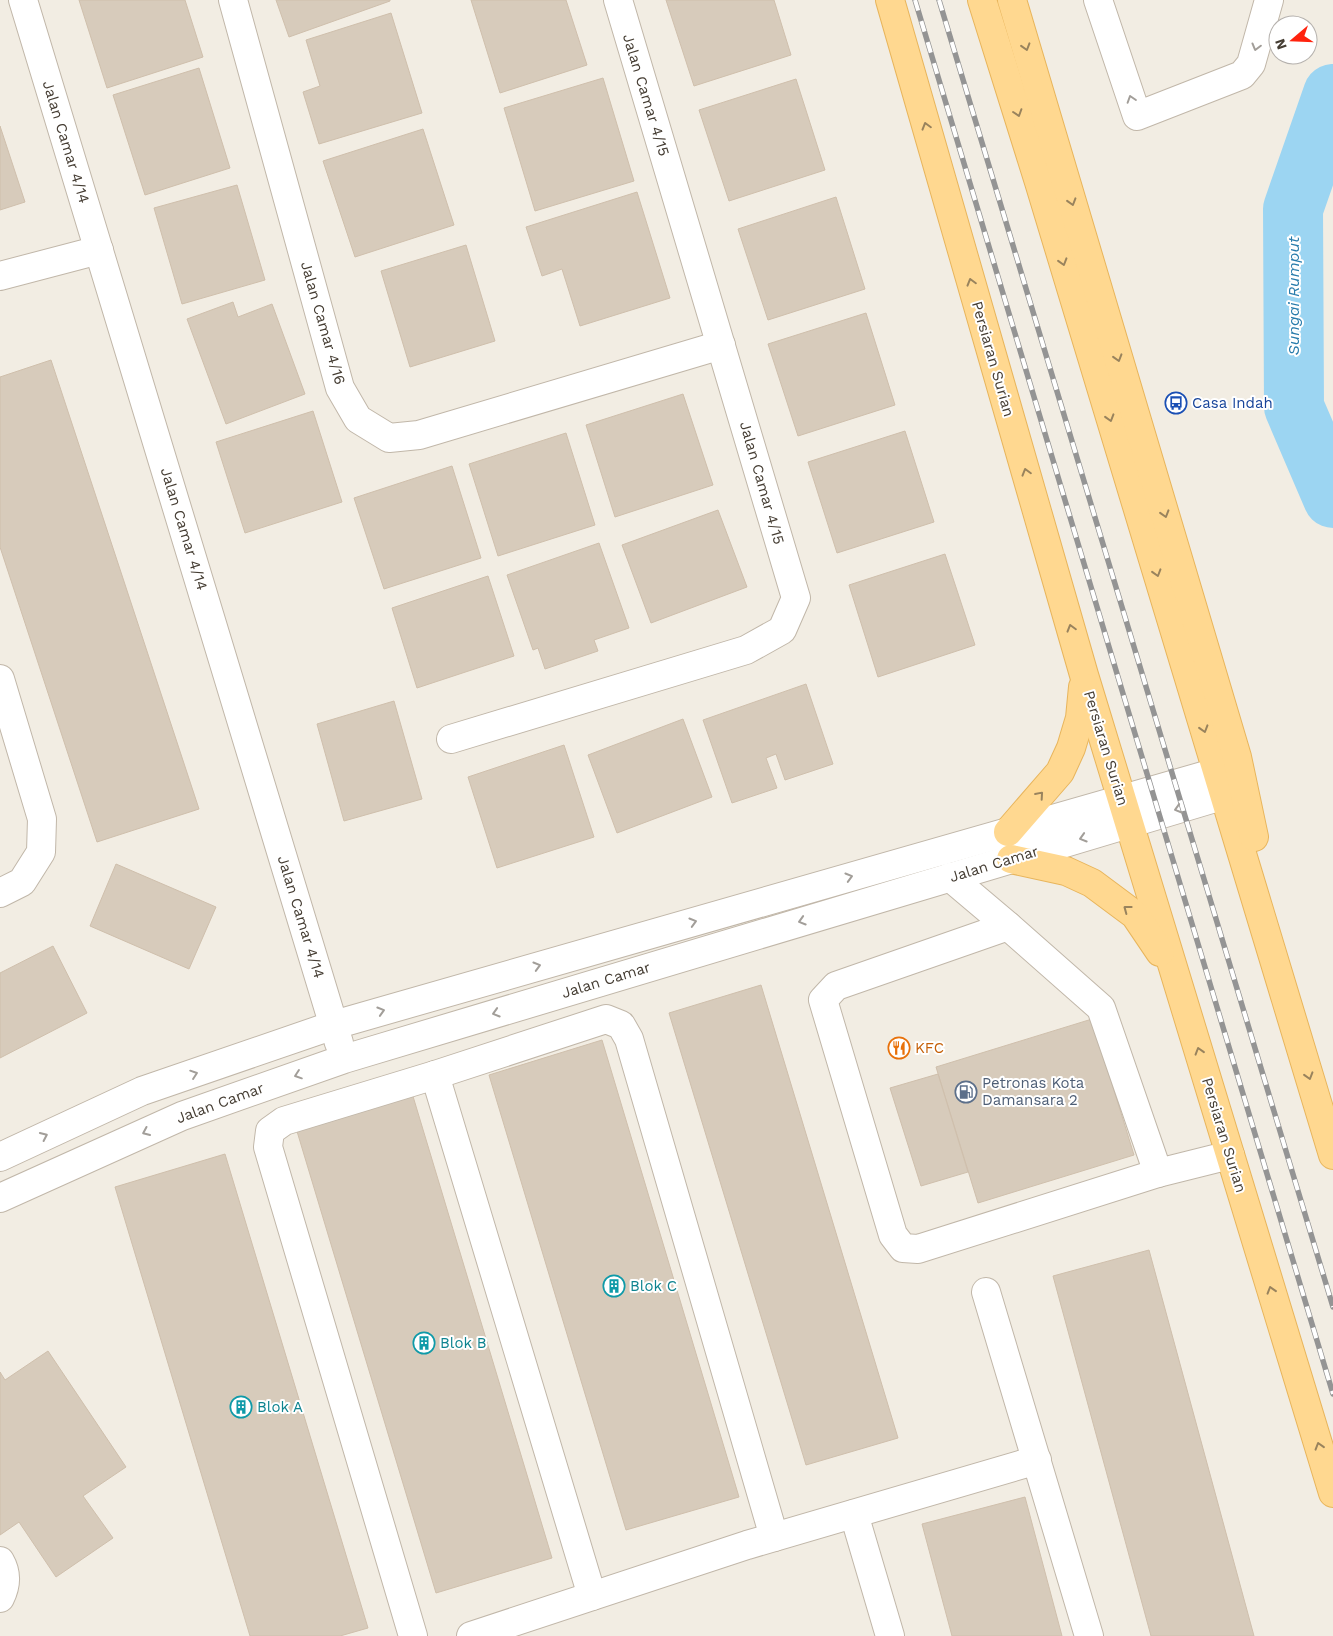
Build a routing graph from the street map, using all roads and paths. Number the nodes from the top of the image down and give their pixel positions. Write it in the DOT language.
graph roads {
  1 [pos="23,0"];
  2 [pos="232,0"];
  3 [pos="618,0"];
  4 [pos="890,0"];
  5 [pos="982,0"];
  6 [pos="1012,0"];
  7 [pos="1098,0"];
  8 [pos="1269,0"];
  9 [pos="99,250"];
  10 [pos="0,276"];
  11 [pos="721,345"];
  12 [pos="1084,675"];
  13 [pos="0,679"];
  14 [pos="452,739"];
  15 [pos="1221,784"];
  16 [pos="1126,811"];
  17 [pos="1008,832"];
  18 [pos="1011,859"];
  19 [pos="950,877"];
  20 [pos="0,893"];
  21 [pos="1008,926"];
  22 [pos="1176,976"];
  23 [pos="334,1025"];
  24 [pos="1295,1030"];
  25 [pos="344,1059"];
  26 [pos="435,1075"];
  27 [pos="1230,1155"];
  28 [pos="1333,1155"];
  29 [pos="0,1157"];
  30 [pos="1158,1173"];
  31 [pos="0,1198"];
  32 [pos="986,1292"];
  33 [pos="1037,1460"];
  34 [pos="1333,1492"];
  35 [pos="854,1514"];
  36 [pos="774,1537"];
  37 [pos="0,1561"];
  38 [pos="592,1596"];
  39 [pos="0,1598"];
  40 [pos="413,1636"];
  41 [pos="472,1636"];
  42 [pos="890,1636"];
  43 [pos="1089,1636"];
  1 -- 9 [label="street, Jalan Camar 4/14"];
  2 -- 11 [label="street, Jalan Camar 4/16"];
  3 -- 11 [label="street, Jalan Camar 4/15"];
  12 -- 4 [label="main road, Persiaran Surian, one-way"];
  5 -- 15 [label="main road, one-way"];
  6 -- 24 [label="main road, one-way"];
  8 -- 7 [label="street, one-way"];
  9 -- 10 [label="street"];
  9 -- 23 [label="street, Jalan Camar 4/14"];
  11 -- 14 [label="street, Jalan Camar 4/15"];
  12 -- 16 [label="main road, Persiaran Surian"];
  17 -- 12 [label="main road, one-way"];
  13 -- 20 [label="street"];
  15 -- 16 [label="street, Jalan Camar"];
  15 -- 24 [label="main road"];
  16 -- 17 [label="street, Jalan Camar"];
  16 -- 18 [label="street, Jalan Camar, one-way"];
  16 -- 22 [label="main road, Persiaran Surian"];
  23 -- 17 [label="street, Jalan Camar, one-way"];
  18 -- 19 [label="street, Jalan Camar"];
  22 -- 18 [label="main road, one-way"];
  19 -- 21 [label="street"];
  19 -- 25 [label="street, Jalan Camar, one-way"];
  21 -- 30 [label="street"];
  21 -- 30 [label="street"];
  27 -- 22 [label="main road, Persiaran Surian, one-way"];
  23 -- 25 [label="street, Jalan Camar 4/14"];
  29 -- 23 [label="street, Jalan Camar, one-way"];
  24 -- 28 [label="main road, one-way"];
  25 -- 31 [label="street, Jalan Camar, one-way"];
  26 -- 36 [label="street"];
  26 -- 38 [label="street"];
  26 -- 40 [label="street"];
  27 -- 30 [label="street"];
  34 -- 27 [label="main road, Persiaran Surian, one-way"];
  32 -- 33 [label="street"];
  33 -- 35 [label="street"];
  33 -- 43 [label="street"];
  35 -- 36 [label="street"];
  35 -- 42 [label="street"];
  36 -- 38 [label="street"];
  37 -- 39 [label="street"];
  38 -- 41 [label="street"];
}
